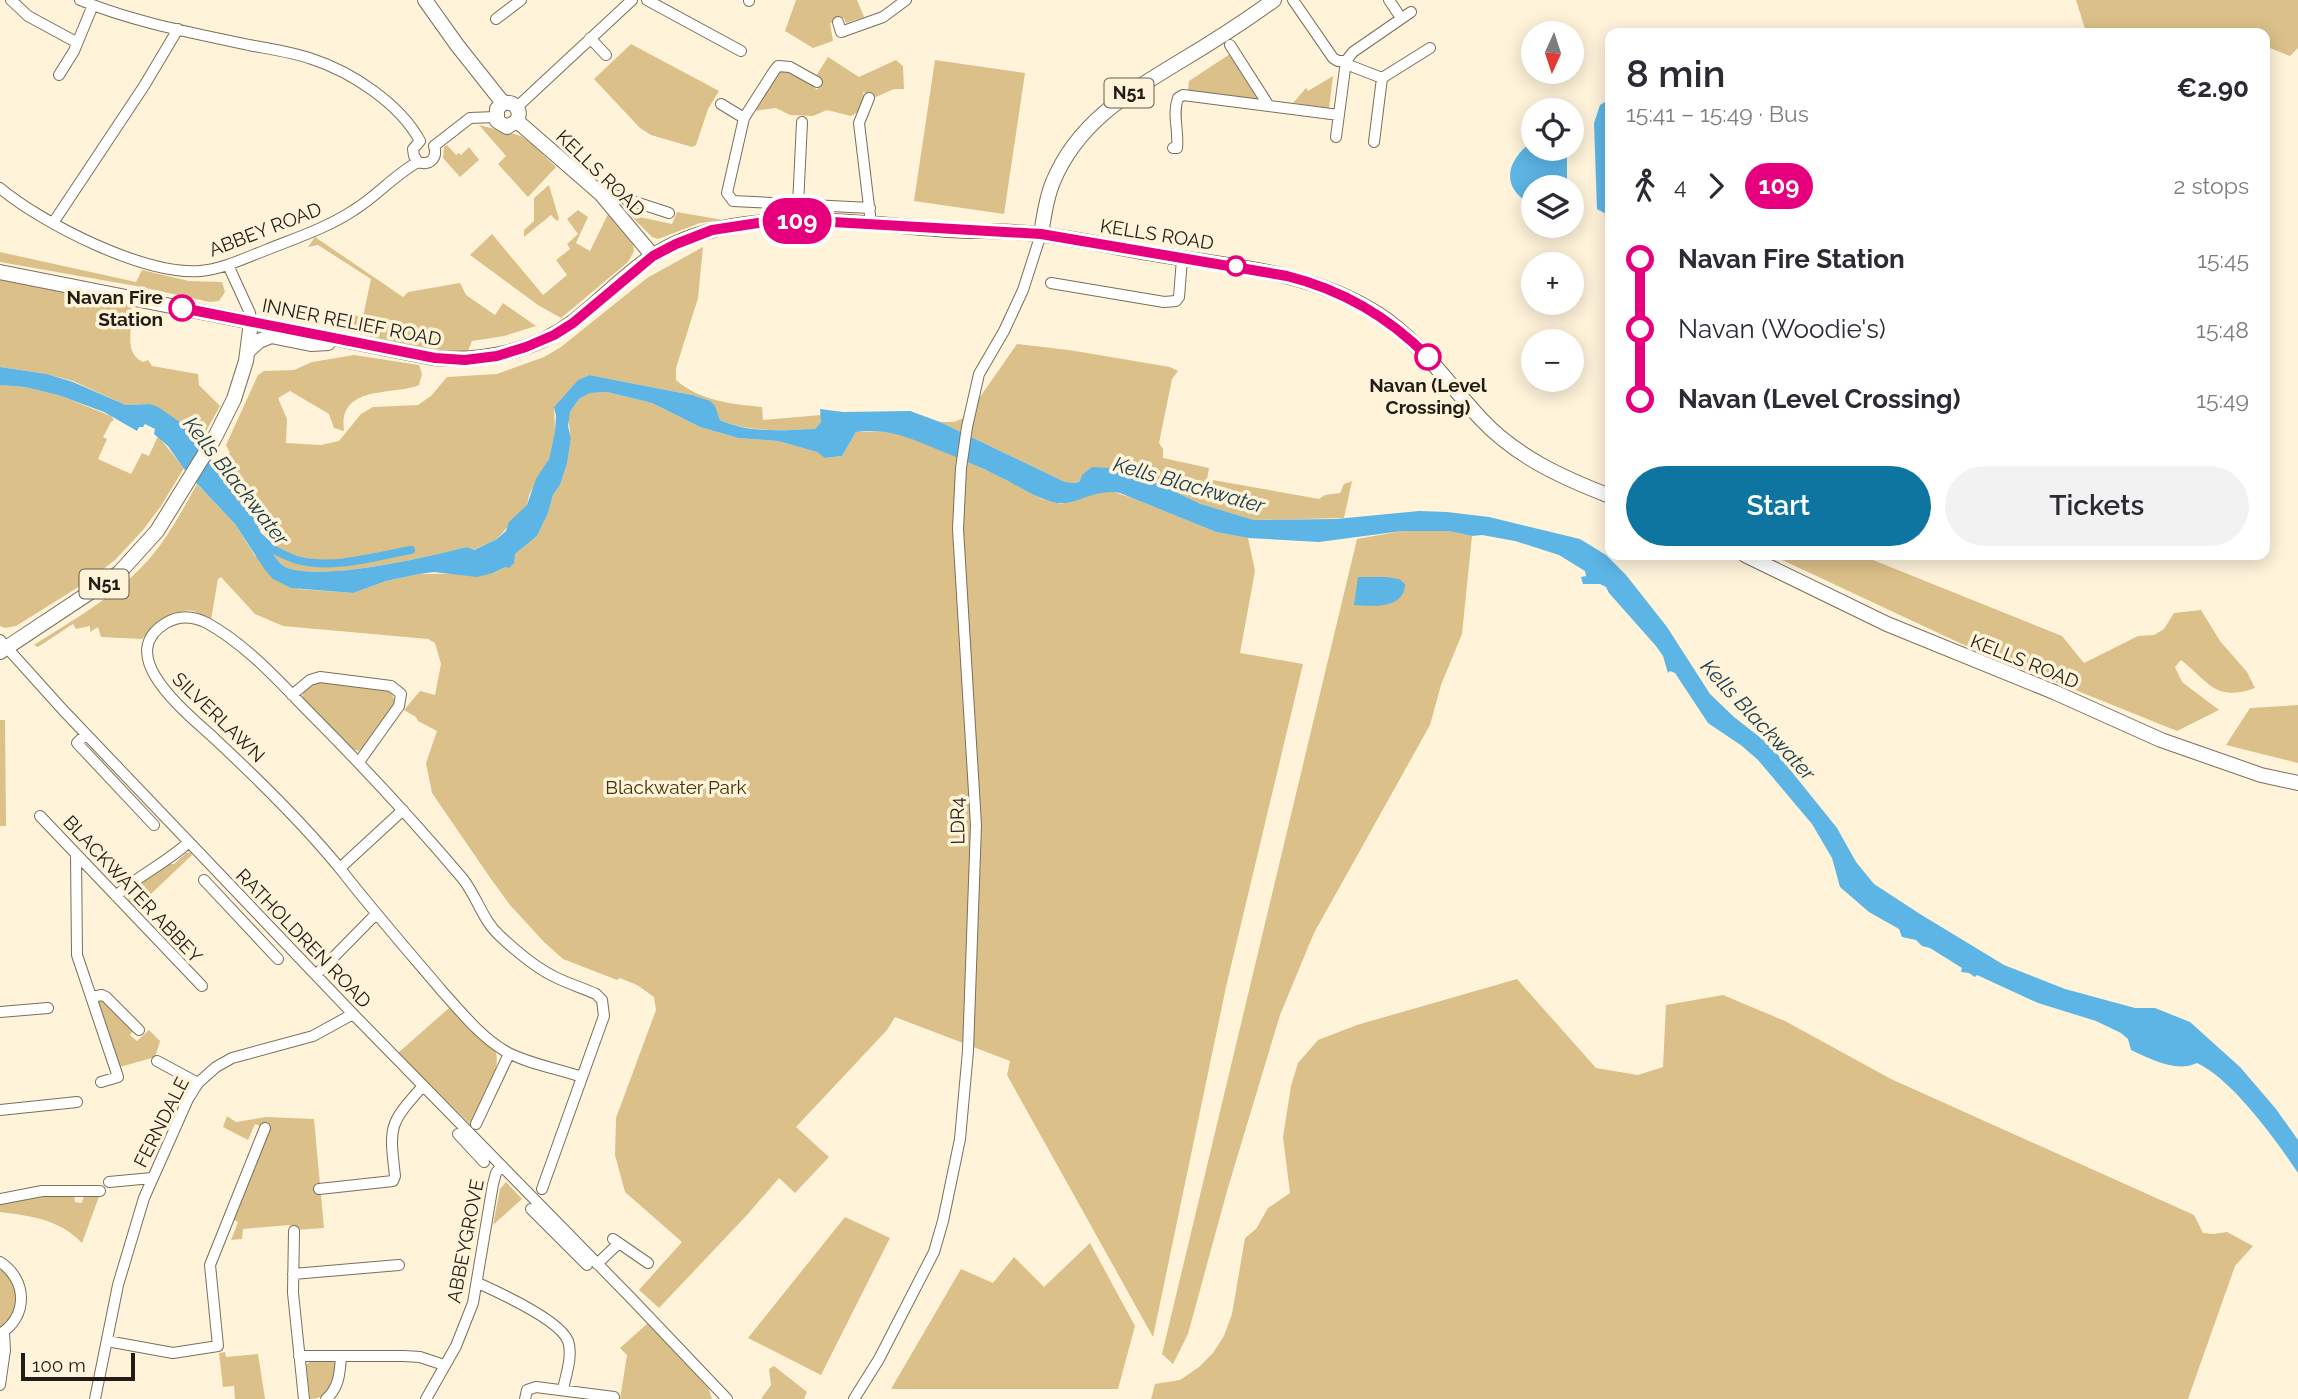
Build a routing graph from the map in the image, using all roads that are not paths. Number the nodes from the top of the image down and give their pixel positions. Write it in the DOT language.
graph roads {
  1 [pos="11,0"];
  2 [pos="80,0"];
  3 [pos="425,0"];
  4 [pos="521,0"];
  5 [pos="632,0"];
  6 [pos="647,0"];
  7 [pos="906,0"];
  8 [pos="1274,0"];
  9 [pos="1293,0"];
  10 [pos="1389,0"];
  11 [pos="93,5"];
  12 [pos="496,19"];
  13 [pos="838,22"];
  14 [pos="178,29"];
  15 [pos="590,38"];
  16 [pos="76,41"];
  17 [pos="1230,45"];
  18 [pos="1430,48"];
  19 [pos="741,51"];
  20 [pos="606,55"];
  21 [pos="1346,63"];
  22 [pos="60,75"];
  23 [pos="1382,78"];
  24 [pos="817,82"];
  25 [pos="869,98"];
  26 [pos="721,104"];
  27 [pos="1269,106"];
  28 [pos="508,112"];
  29 [pos="1339,115"];
  30 [pos="744,118"];
  31 [pos="802,122"];
  32 [pos="1336,137"];
  33 [pos="420,141"];
  34 [pos="1374,142"];
  35 [pos="435,146"];
  36 [pos="1173,148"];
  37 [pos="418,162"];
  38 [pos="0,188"];
  39 [pos="601,194"];
  40 [pos="798,205"];
  41 [pos="870,208"];
  42 [pos="669,214"];
  43 [pos="53,223"];
  44 [pos="871,225"];
  45 [pos="1041,234"];
  46 [pos="653,256"];
  47 [pos="1182,259"];
  48 [pos="228,265"];
  49 [pos="0,272"];
  50 [pos="1051,283"];
  51 [pos="251,322"];
  52 [pos="349,341"];
  53 [pos="248,351"];
  54 [pos="1605,494"];
  55 [pos="1755,560"];
  56 [pos="2,646"];
  57 [pos="292,695"];
  58 [pos="86,734"];
  59 [pos="359,762"];
  60 [pos="2298,783"];
  61 [pos="403,810"];
  62 [pos="40,816"];
  63 [pos="154,825"];
  64 [pos="189,842"];
  65 [pos="76,854"];
  66 [pos="340,869"];
  67 [pos="204,880"];
  68 [pos="116,896"];
  69 [pos="251,907"];
  70 [pos="375,915"];
  71 [pos="239,916"];
  72 [pos="278,959"];
  73 [pos="316,975"];
  74 [pos="202,986"];
  75 [pos="91,997"];
  76 [pos="48,1008"];
  77 [pos="0,1012"];
  78 [pos="353,1014"];
  79 [pos="139,1030"];
  80 [pos="509,1054"];
  81 [pos="157,1060"];
  82 [pos="582,1077"];
  83 [pos="100,1082"];
  84 [pos="198,1083"];
  85 [pos="423,1086"];
  86 [pos="77,1102"];
  87 [pos="0,1110"];
  88 [pos="476,1124"];
  89 [pos="265,1128"];
  90 [pos="458,1134"];
  91 [pos="470,1141"];
  92 [pos="467,1163"];
  93 [pos="501,1166"];
  94 [pos="152,1178"];
  95 [pos="109,1182"];
  96 [pos="319,1189"];
  97 [pos="542,1189"];
  98 [pos="100,1191"];
  99 [pos="0,1199"];
  100 [pos="531,1209"];
  101 [pos="294,1231"];
  102 [pos="578,1250"];
  103 [pos="0,1262"];
  104 [pos="648,1263"];
  105 [pos="399,1265"];
  106 [pos="592,1265"];
  107 [pos="293,1274"];
  108 [pos="478,1283"];
  109 [pos="2,1333"];
  110 [pos="107,1341"];
  111 [pos="299,1356"];
  112 [pos="341,1356"];
  113 [pos="444,1365"];
  114 [pos="0,1385"];
  115 [pos="563,1390"];
  116 [pos="614,1396"];
  117 [pos="95,1399"];
  118 [pos="304,1399"];
  119 [pos="326,1399"];
  120 [pos="426,1399"];
  121 [pos="525,1399"];
  122 [pos="727,1399"];
  123 [pos="854,1399"];
  1 -- 16 [label="street"];
  2 -- 11 [label="street"];
  3 -- 28 [label="main road, KELLS ROAD"];
  4 -- 12 [label="street"];
  5 -- 15 [label="street"];
  6 -- 19 [label="street"];
  7 -- 13 [label="street"];
  8 -- 45 [label="main road, N51"];
  9 -- 21 [label="street"];
  10 -- 21 [label="street"];
  11 -- 14 [label="street"];
  11 -- 16 [label="street"];
  14 -- 33 [label="street"];
  14 -- 43 [label="street"];
  15 -- 20 [label="street"];
  15 -- 28 [label="street"];
  16 -- 22 [label="street"];
  17 -- 27 [label="street"];
  18 -- 23 [label="street"];
  21 -- 23 [label="street"];
  21 -- 29 [label="street"];
  23 -- 34 [label="street"];
  24 -- 30 [label="street"];
  25 -- 41 [label="street"];
  26 -- 30 [label="street"];
  27 -- 29 [label="street"];
  27 -- 36 [label="street"];
  28 -- 35 [label="street"];
  28 -- 39 [label="main road, KELLS ROAD"];
  29 -- 32 [label="street"];
  30 -- 40 [label="street"];
  31 -- 40 [label="street"];
  33 -- 35 [label="street"];
  33 -- 37 [label="street"];
  35 -- 37 [label="street"];
  37 -- 48 [label="street, ABBEY ROAD"];
  38 -- 43 [label="street, ABBEY ROAD"];
  39 -- 42 [label="street"];
  39 -- 46 [label="main road, KELLS ROAD"];
  40 -- 41 [label="street"];
  41 -- 44 [label="street"];
  43 -- 48 [label="street, ABBEY ROAD"];
  44 -- 45 [label="main road, INNER RELIEF ROAD"];
  44 -- 46 [label="main road, INNER RELIEF ROAD"];
  45 -- 47 [label="main road, KELLS ROAD"];
  45 -- 123 [label="street, LDR4"];
  46 -- 52 [label="main road, INNER RELIEF ROAD"];
  47 -- 50 [label="street"];
  47 -- 54 [label="main road, KELLS ROAD"];
  48 -- 51 [label="street"];
  49 -- 51 [label="main road, INNER RELIEF ROAD"];
  51 -- 52 [label="main road, INNER RELIEF ROAD"];
  51 -- 53 [label="main road, N51"];
  52 -- 53 [label="main road"];
  53 -- 56 [label="main road, N51"];
  55 -- 60 [label="main road, KELLS ROAD"];
  56 -- 58 [label="street, RATHOLDREN ROAD"];
  57 -- 59 [label="street, SILVERLAWN"];
  57 -- 59 [label="street"];
  57 -- 66 [label="street, SILVERLAWN"];
  58 -- 63 [label="street"];
  58 -- 64 [label="street, RATHOLDREN ROAD"];
  59 -- 61 [label="street, SILVERLAWN"];
  61 -- 66 [label="street"];
  61 -- 82 [label="street, SILVERLAWN"];
  62 -- 65 [label="street, BLACKWATER ABBEY"];
  64 -- 68 [label="street"];
  64 -- 69 [label="street, RATHOLDREN ROAD"];
  65 -- 68 [label="street, BLACKWATER ABBEY"];
  65 -- 75 [label="street"];
  66 -- 70 [label="street, SILVERLAWN"];
  67 -- 71 [label="street"];
  68 -- 74 [label="street, BLACKWATER ABBEY"];
  69 -- 71 [label="street"];
  69 -- 73 [label="street, RATHOLDREN ROAD"];
  70 -- 73 [label="street"];
  70 -- 80 [label="street, SILVERLAWN"];
  71 -- 72 [label="street"];
  73 -- 78 [label="street, RATHOLDREN ROAD"];
  75 -- 79 [label="street"];
  75 -- 83 [label="street"];
  76 -- 77 [label="street"];
  78 -- 84 [label="street, FERNDALE"];
  78 -- 85 [label="street, RATHOLDREN ROAD"];
  80 -- 82 [label="street, SILVERLAWN"];
  80 -- 88 [label="street"];
  81 -- 84 [label="street"];
  82 -- 97 [label="street, SILVERLAWN"];
  84 -- 94 [label="street, FERNDALE"];
  85 -- 91 [label="street, RATHOLDREN ROAD"];
  85 -- 96 [label="street"];
  86 -- 87 [label="street"];
  89 -- 110 [label="street"];
  90 -- 91 [label="street"];
  91 -- 92 [label="street"];
  91 -- 93 [label="street, RATHOLDREN ROAD"];
  93 -- 102 [label="street, RATHOLDREN ROAD"];
  93 -- 108 [label="street, ABBEYGROVE"];
  94 -- 95 [label="street"];
  94 -- 110 [label="street, FERNDALE"];
  98 -- 99 [label="street"];
  100 -- 102 [label="street, RATHOLDREN ROAD"];
  101 -- 107 [label="street"];
  102 -- 106 [label="street, RATHOLDREN ROAD"];
  103 -- 109 [label="street"];
  104 -- 106 [label="street"];
  105 -- 107 [label="street"];
  106 -- 122 [label="street, RATHOLDREN ROAD"];
  107 -- 111 [label="street"];
  108 -- 113 [label="street, ABBEYGROVE"];
  108 -- 115 [label="street"];
  109 -- 114 [label="street"];
  110 -- 117 [label="street, FERNDALE"];
  111 -- 112 [label="street"];
  111 -- 118 [label="street"];
  112 -- 113 [label="street"];
  112 -- 119 [label="street"];
  113 -- 120 [label="street, ABBEYGROVE"];
  115 -- 116 [label="street"];
  115 -- 121 [label="street"];
}
